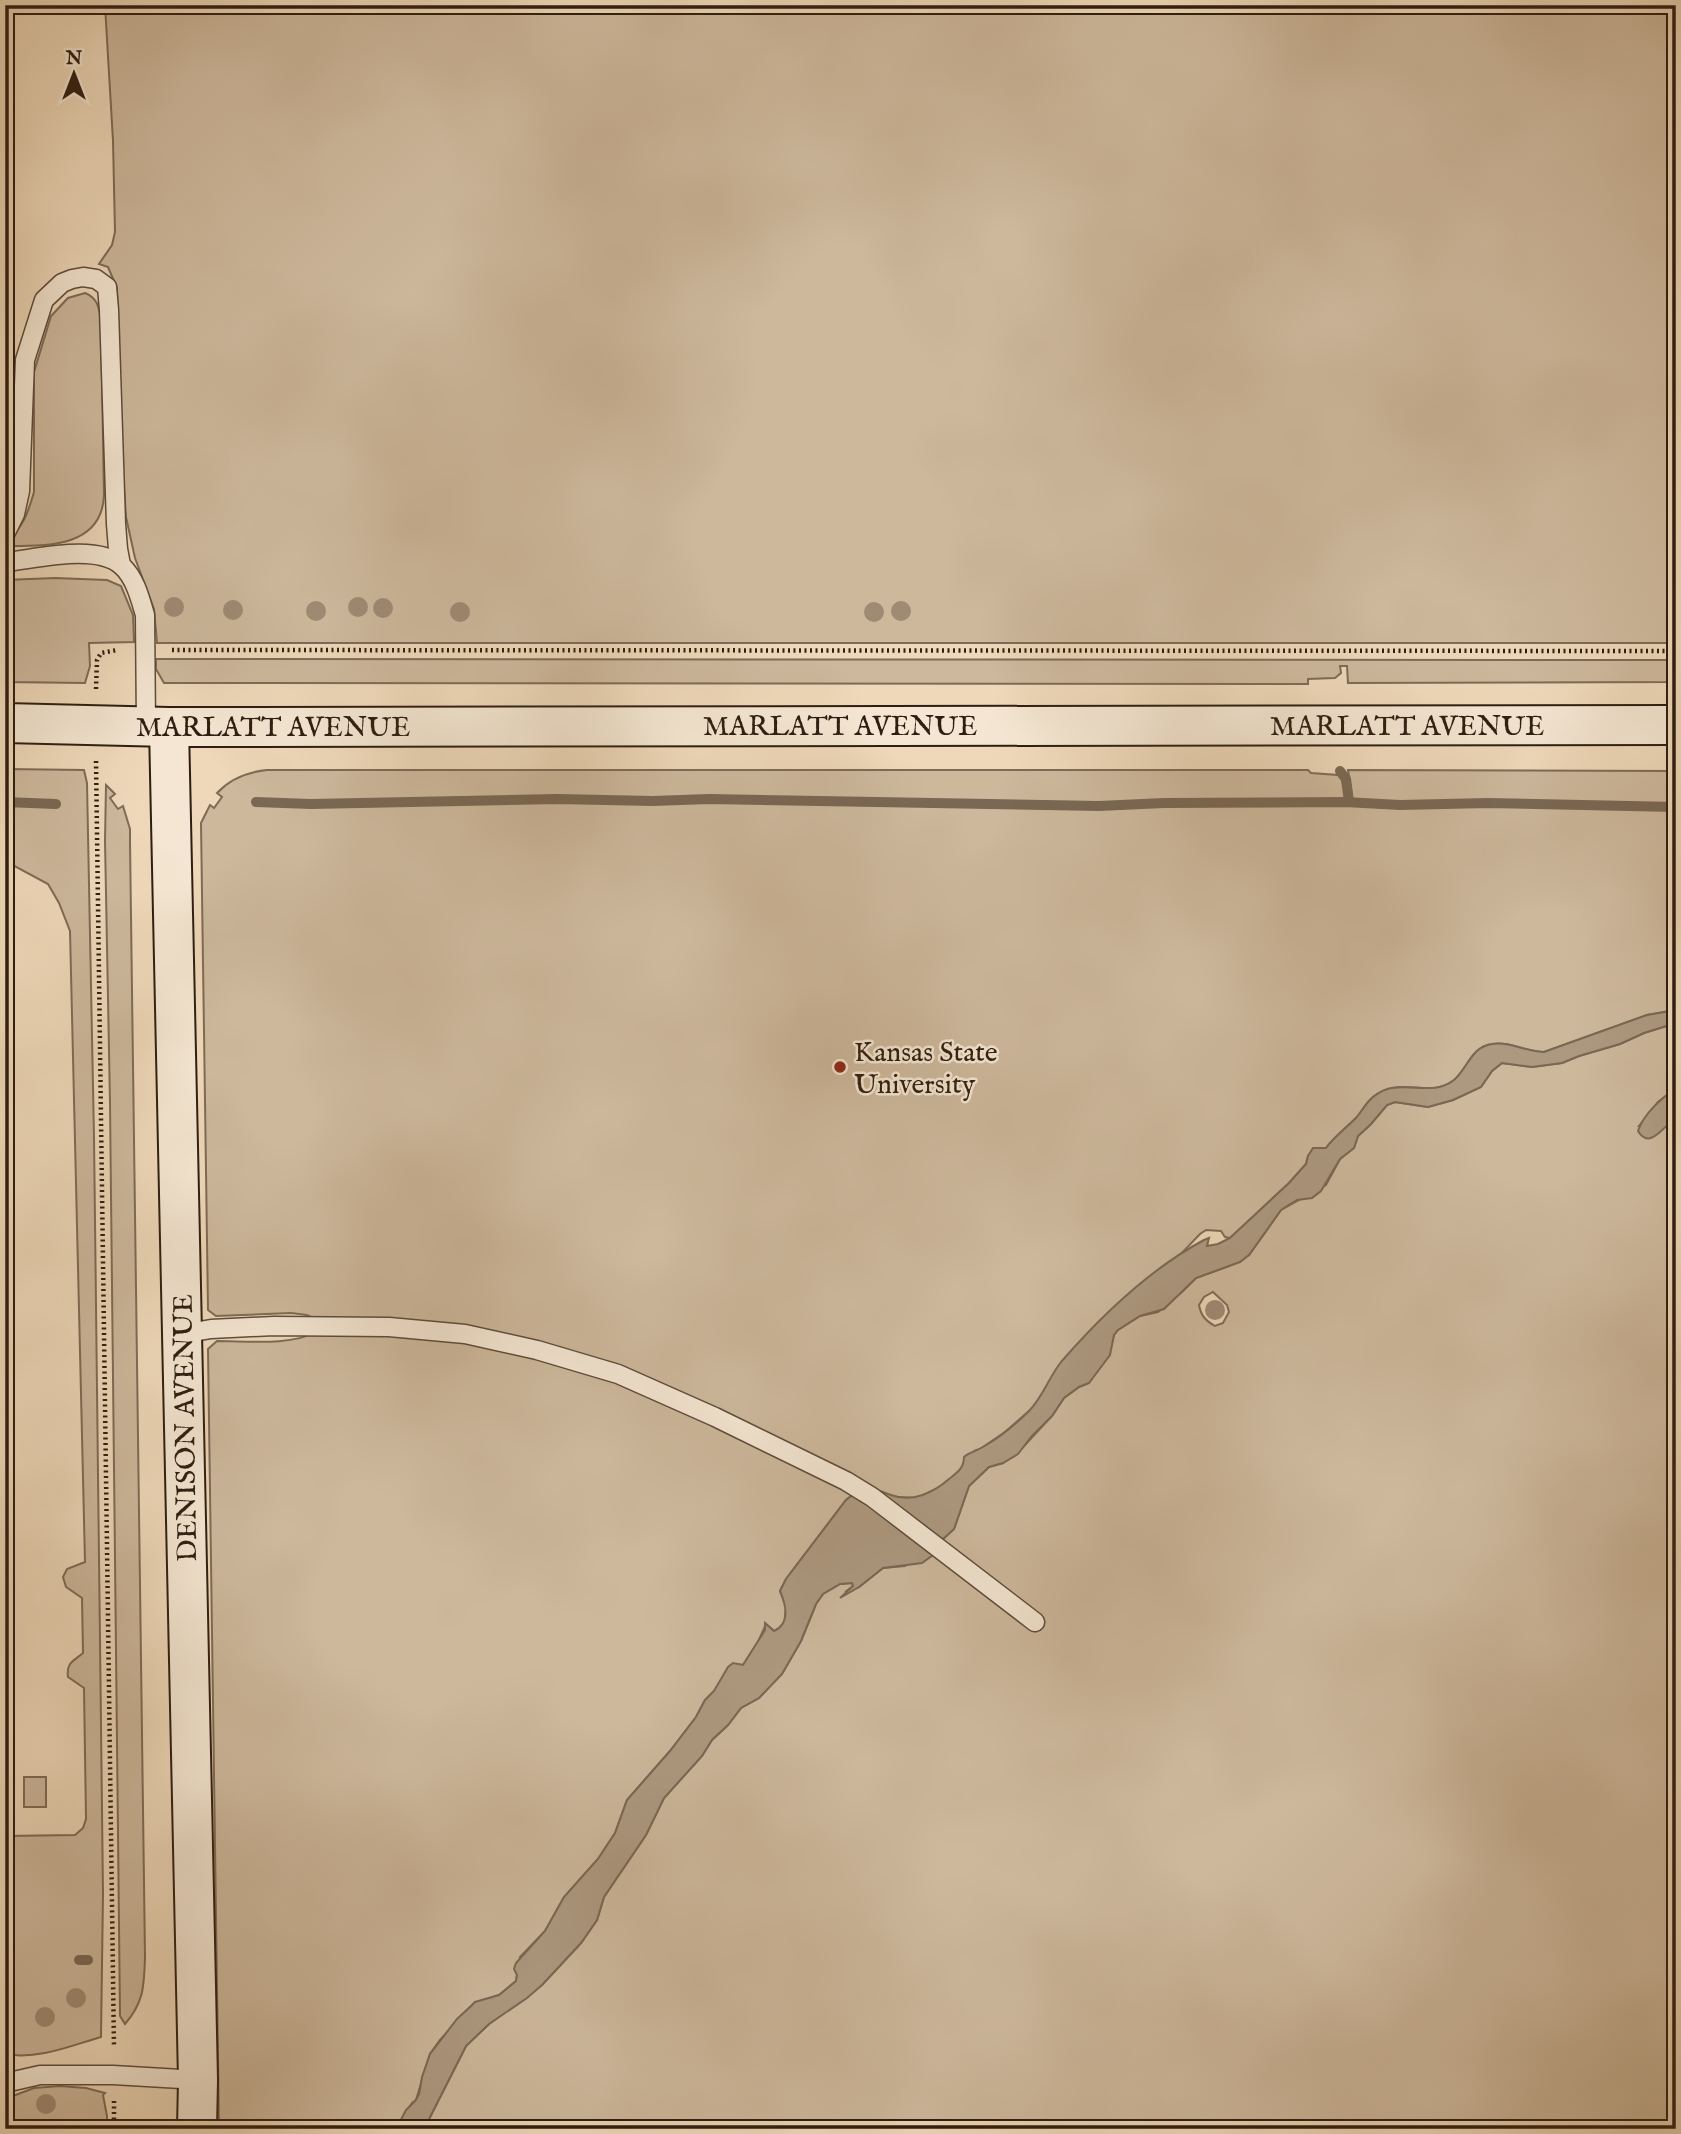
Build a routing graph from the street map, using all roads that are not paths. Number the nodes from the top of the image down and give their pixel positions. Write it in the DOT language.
graph roads {
  1 [pos="5,534"];
  2 [pos="5,562"];
  3 [pos="121,565"];
  4 [pos="5,723"];
  5 [pos="1676,725"];
  6 [pos="158,726"];
  7 [pos="182,1334"];
  8 [pos="1035,1622"];
  9 [pos="198,2080"];
  10 [pos="5,2083"];
  11 [pos="197,2129"];
  1 -- 3 [label="lane"];
  2 -- 3 [label="lane"];
  3 -- 6 [label="lane"];
  4 -- 6 [label="main road, MARLATT AVENUE"];
  5 -- 6 [label="main road, MARLATT AVENUE"];
  6 -- 7 [label="main road, DENISON AVENUE"];
  7 -- 8 [label="lane"];
  7 -- 9 [label="main road, DENISON AVENUE"];
  9 -- 10 [label="lane"];
  9 -- 11 [label="main road, DENISON AVENUE"];
}
